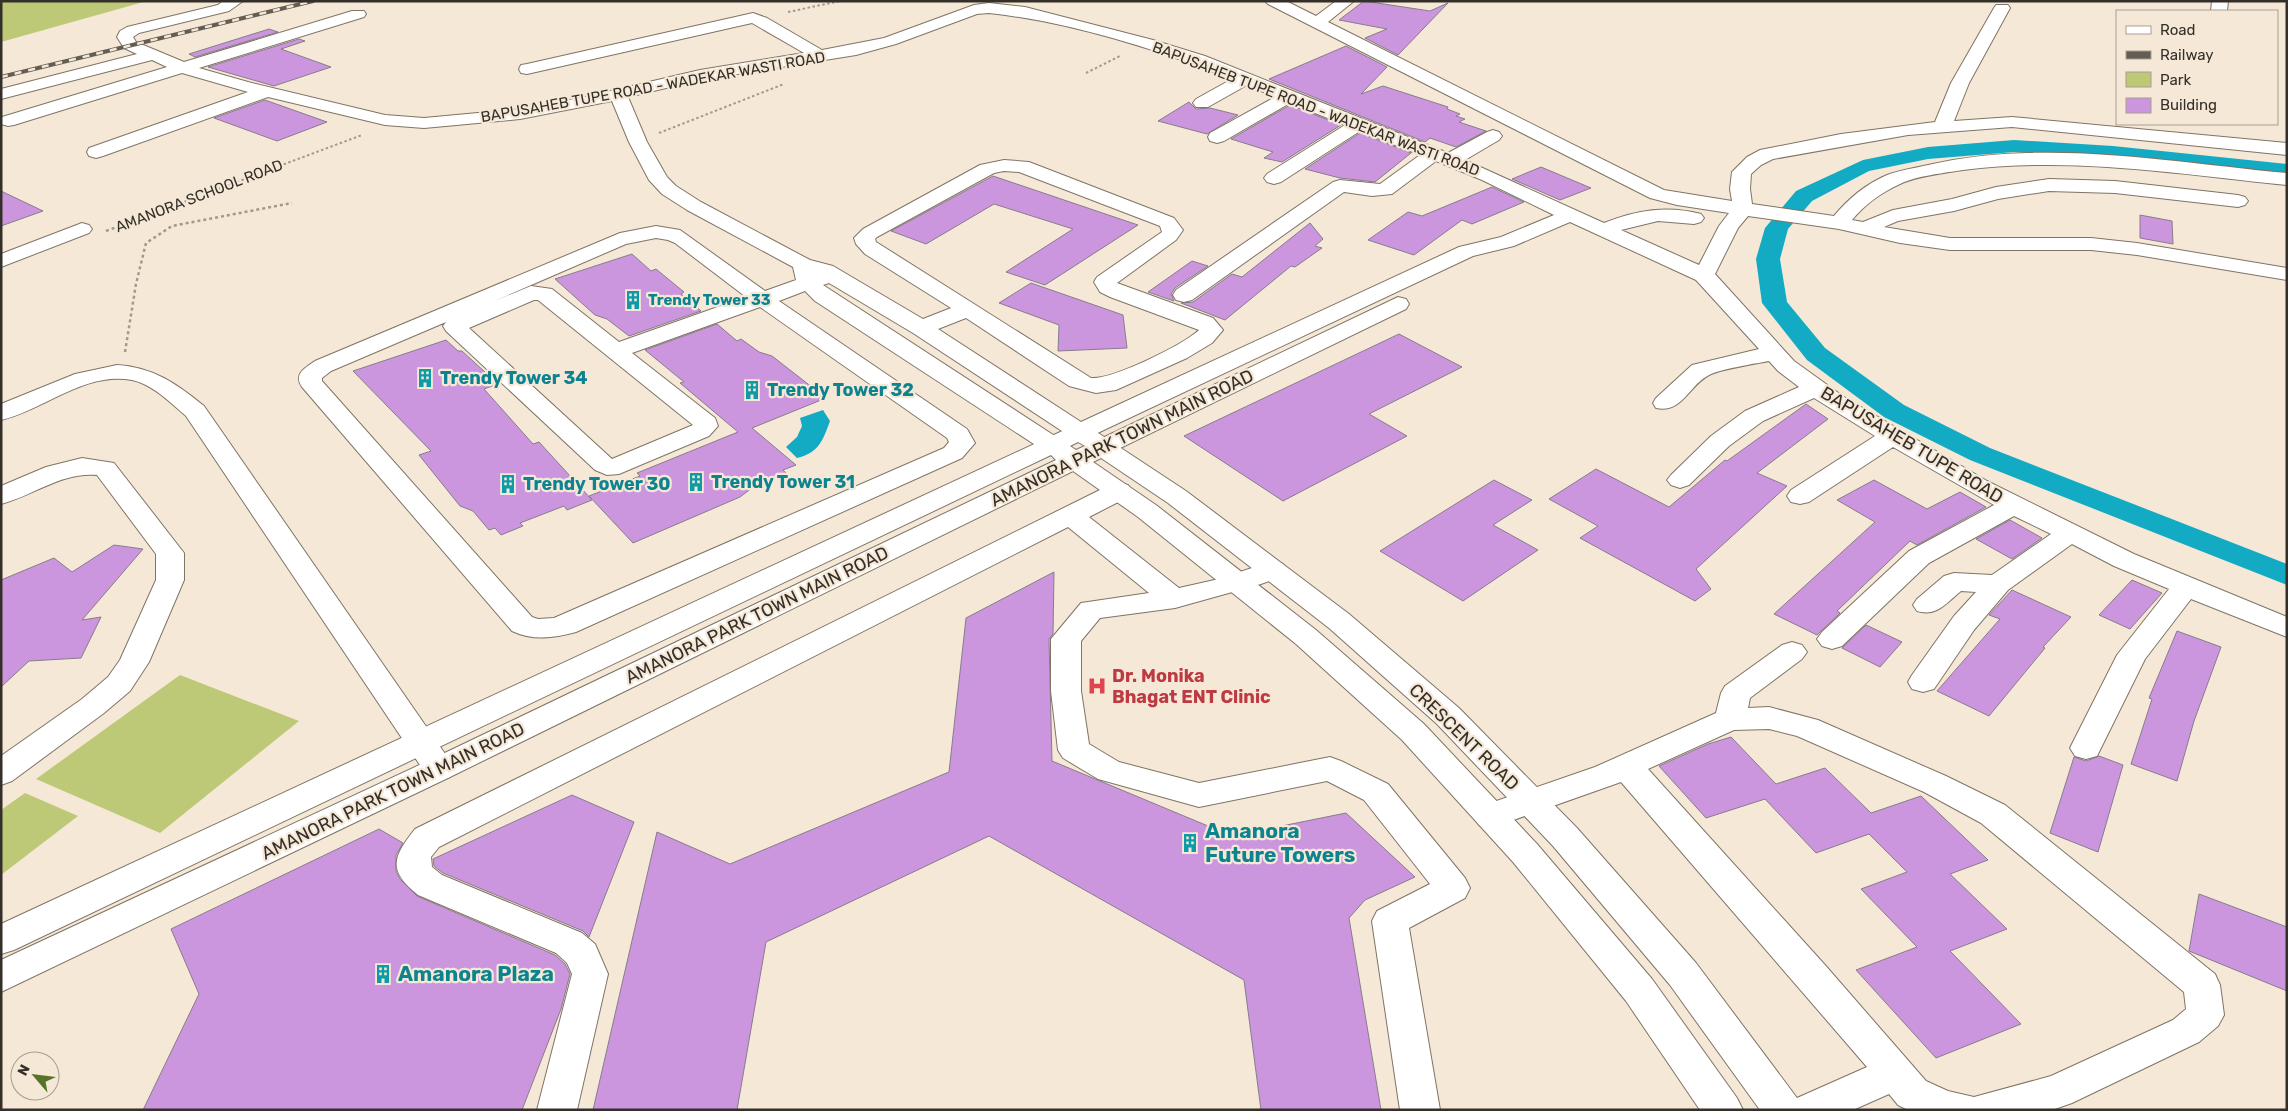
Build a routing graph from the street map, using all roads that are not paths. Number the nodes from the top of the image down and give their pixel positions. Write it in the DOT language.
graph roads {
  1 [pos="235,1"];
  2 [pos="1273,1"];
  3 [pos="1346,1"];
  4 [pos="1065,5"];
  5 [pos="2002,8"];
  6 [pos="358,14"];
  7 [pos="1041,16"];
  8 [pos="1317,23"];
  9 [pos="153,55"];
  10 [pos="820,56"];
  11 [pos="181,66"];
  12 [pos="527,69"];
  13 [pos="1246,79"];
  14 [pos="266,92"];
  15 [pos="1,94"];
  16 [pos="618,95"];
  17 [pos="1289,96"];
  18 [pos="1202,103"];
  19 [pos="8,121"];
  20 [pos="1359,124"];
  21 [pos="2116,124"];
  22 [pos="2124,125"];
  23 [pos="1942,128"];
  24 [pos="1493,136"];
  25 [pos="1217,137"];
  26 [pos="2287,149"];
  27 [pos="96,152"];
  28 [pos="1442,157"];
  29 [pos="1274,178"];
  30 [pos="2287,179"];
  31 [pos="2238,201"];
  32 [pos="1743,209"];
  33 [pos="1570,215"];
  34 [pos="1839,223"];
  35 [pos="1729,226"];
  36 [pos="1604,230"];
  37 [pos="1868,230"];
  38 [pos="91,231"];
  39 [pos="1507,242"];
  40 [pos="1,261"];
  41 [pos="2287,274"];
  42 [pos="1704,275"];
  43 [pos="816,279"];
  44 [pos="1184,296"];
  45 [pos="769,303"];
  46 [pos="1350,306"];
  47 [pos="968,309"];
  48 [pos="1372,317"];
  49 [pos="921,328"];
  50 [pos="1773,353"];
  51 [pos="622,356"];
  52 [pos="1816,388"];
  53 [pos="1665,404"];
  54 [pos="1,412"];
  55 [pos="1892,436"];
  56 [pos="1077,446"];
  57 [pos="1680,480"];
  58 [pos="1119,491"];
  59 [pos="1,496"];
  60 [pos="1800,496"];
  61 [pos="2014,505"];
  62 [pos="1071,516"];
  63 [pos="2070,533"];
  64 [pos="1273,570"];
  65 [pos="1240,584"];
  66 [pos="1998,584"];
  67 [pos="2186,586"];
  68 [pos="1175,599"];
  69 [pos="1927,605"];
  70 [pos="2287,628"];
  71 [pos="1832,639"];
  72 [pos="1792,652"];
  73 [pos="1923,682"];
  74 [pos="1730,719"];
  75 [pos="2086,748"];
  76 [pos="430,756"];
  77 [pos="1626,766"];
  78 [pos="1,773"];
  79 [pos="1530,800"];
  80 [pos="1491,816"];
  81 [pos="1,940"];
  82 [pos="1,977"];
  83 [pos="1895,1074"];
  84 [pos="557,1110"];
  85 [pos="1420,1110"];
  86 [pos="1723,1110"];
  87 [pos="1783,1110"];
  88 [pos="1811,1110"];
  89 [pos="1961,1110"];
  90 [pos="1988,1110"];
  1 -- 9 [label="street, BAPUSAHEB TUPE ROAD - WADEKAR WASTI ROAD"];
  2 -- 8 [label="street"];
  3 -- 8 [label="street"];
  4 -- 7 [label="street"];
  5 -- 23 [label="street"];
  6 -- 11 [label="street"];
  7 -- 10 [label="street, BAPUSAHEB TUPE ROAD - WADEKAR WASTI ROAD"];
  7 -- 13 [label="street, BAPUSAHEB TUPE ROAD - WADEKAR WASTI ROAD"];
  8 -- 32 [label="street"];
  9 -- 11 [label="street, BAPUSAHEB TUPE ROAD - WADEKAR WASTI ROAD"];
  9 -- 15 [label="street"];
  10 -- 12 [label="street"];
  10 -- 16 [label="street, BAPUSAHEB TUPE ROAD - WADEKAR WASTI ROAD"];
  11 -- 14 [label="street, BAPUSAHEB TUPE ROAD - WADEKAR WASTI ROAD"];
  11 -- 19 [label="street"];
  13 -- 17 [label="street, BAPUSAHEB TUPE ROAD - WADEKAR WASTI ROAD"];
  13 -- 18 [label="street"];
  14 -- 16 [label="street, BAPUSAHEB TUPE ROAD - WADEKAR WASTI ROAD"];
  14 -- 27 [label="street"];
  16 -- 43 [label="street"];
  17 -- 20 [label="street, BAPUSAHEB TUPE ROAD - WADEKAR WASTI ROAD"];
  17 -- 25 [label="street"];
  20 -- 28 [label="street, BAPUSAHEB TUPE ROAD - WADEKAR WASTI ROAD"];
  20 -- 29 [label="street"];
  21 -- 23 [label="street"];
  22 -- 26 [label="street"];
  23 -- 32 [label="street"];
  24 -- 28 [label="street"];
  28 -- 33 [label="street, BAPUSAHEB TUPE ROAD - WADEKAR WASTI ROAD"];
  28 -- 44 [label="street"];
  30 -- 34 [label="street"];
  31 -- 37 [label="street"];
  32 -- 34 [label="street"];
  32 -- 35 [label="street"];
  33 -- 36 [label="street, BAPUSAHEB TUPE ROAD"];
  33 -- 39 [label="street, AMANORA PARK TOWN MAIN ROAD"];
  34 -- 37 [label="street"];
  35 -- 36 [label="street"];
  35 -- 42 [label="street"];
  36 -- 42 [label="street, BAPUSAHEB TUPE ROAD"];
  37 -- 41 [label="street"];
  38 -- 40 [label="street"];
  39 -- 46 [label="street, AMANORA PARK TOWN MAIN ROAD"];
  39 -- 48 [label="street, AMANORA PARK TOWN MAIN ROAD"];
  42 -- 50 [label="street, BAPUSAHEB TUPE ROAD"];
  43 -- 45 [label="street"];
  43 -- 49 [label="street"];
  43 -- 56 [label="street"];
  45 -- 45 [label="street"];
  45 -- 51 [label="street"];
  46 -- 48 [label="street"];
  46 -- 56 [label="street, AMANORA PARK TOWN MAIN ROAD"];
  47 -- 47 [label="street"];
  47 -- 49 [label="street"];
  48 -- 56 [label="street, AMANORA PARK TOWN MAIN ROAD"];
  49 -- 56 [label="street"];
  50 -- 52 [label="street, BAPUSAHEB TUPE ROAD"];
  50 -- 53 [label="street"];
  51 -- 51 [label="street"];
  52 -- 55 [label="street, BAPUSAHEB TUPE ROAD"];
  52 -- 57 [label="street"];
  54 -- 76 [label="street"];
  55 -- 60 [label="street"];
  55 -- 61 [label="street, BAPUSAHEB TUPE ROAD"];
  56 -- 58 [label="street, CRESCENT ROAD"];
  56 -- 64 [label="street, CRESCENT ROAD"];
  56 -- 76 [label="street, AMANORA PARK TOWN MAIN ROAD"];
  58 -- 62 [label="street"];
  58 -- 65 [label="street, CRESCENT ROAD"];
  59 -- 78 [label="street"];
  61 -- 63 [label="street, BAPUSAHEB TUPE ROAD"];
  61 -- 71 [label="street"];
  62 -- 68 [label="street"];
  62 -- 84 [label="street"];
  63 -- 66 [label="street"];
  63 -- 67 [label="street, BAPUSAHEB TUPE ROAD"];
  64 -- 65 [label="street"];
  64 -- 79 [label="street, CRESCENT ROAD"];
  65 -- 68 [label="street"];
  65 -- 80 [label="street, CRESCENT ROAD"];
  66 -- 69 [label="street"];
  66 -- 73 [label="street"];
  67 -- 70 [label="street, BAPUSAHEB TUPE ROAD"];
  67 -- 75 [label="street"];
  68 -- 85 [label="street"];
  72 -- 74 [label="street"];
  74 -- 77 [label="street"];
  74 -- 90 [label="street"];
  76 -- 81 [label="street, AMANORA PARK TOWN MAIN ROAD"];
  76 -- 82 [label="street, AMANORA PARK TOWN MAIN ROAD"];
  77 -- 79 [label="street"];
  77 -- 83 [label="street"];
  79 -- 80 [label="street"];
  79 -- 87 [label="street, CRESCENT ROAD"];
  80 -- 86 [label="street, CRESCENT ROAD"];
  83 -- 88 [label="street"];
  83 -- 89 [label="street"];
}
